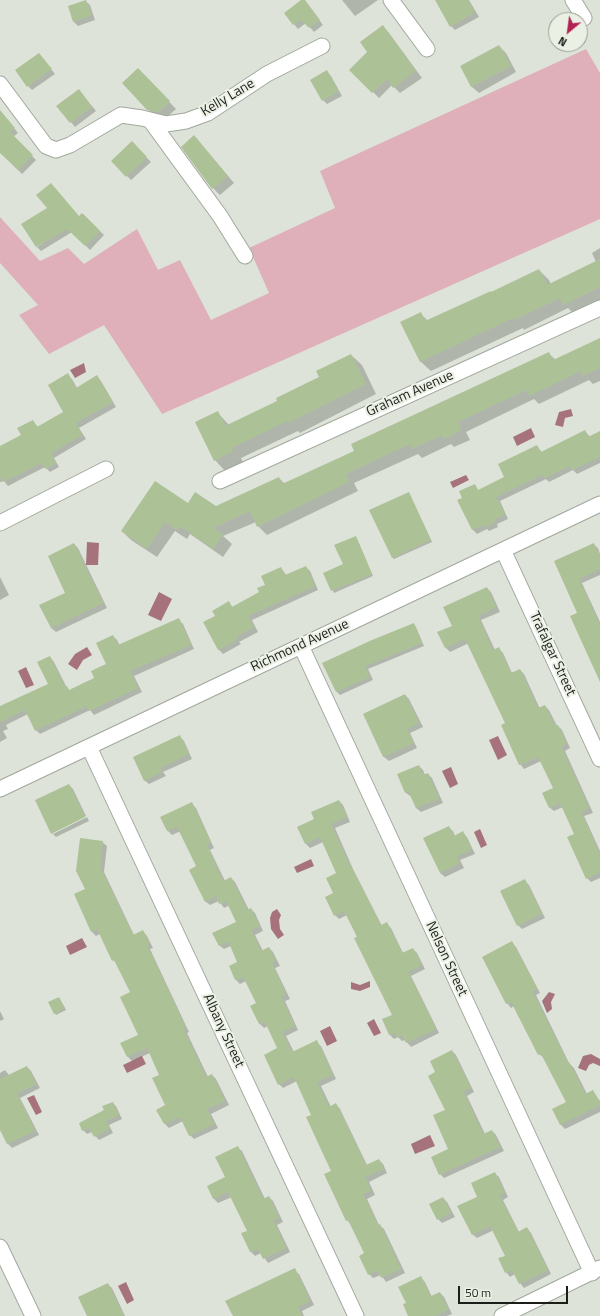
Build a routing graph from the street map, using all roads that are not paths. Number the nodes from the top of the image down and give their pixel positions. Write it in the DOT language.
graph roads {
  1 [pos="391,0"];
  2 [pos="573,0"];
  3 [pos="580,12"];
  4 [pos="322,46"];
  5 [pos="427,49"];
  6 [pos="0,84"];
  7 [pos="150,120"];
  8 [pos="245,256"];
  9 [pos="600,308"];
  10 [pos="106,469"];
  11 [pos="220,481"];
  12 [pos="600,504"];
  13 [pos="0,523"];
  14 [pos="503,550"];
  15 [pos="301,646"];
  16 [pos="90,747"];
  17 [pos="600,759"];
  18 [pos="0,789"];
  19 [pos="0,1246"];
  20 [pos="596,1270"];
  21 [pos="33,1316"];
  22 [pos="356,1316"];
  23 [pos="502,1316"];
  1 -- 5 [label="street"];
  2 -- 3 [label="street"];
  4 -- 7 [label="street, Kelly Lane"];
  6 -- 7 [label="street, Kelly Lane"];
  7 -- 8 [label="street"];
  9 -- 11 [label="street, Graham Avenue"];
  10 -- 13 [label="street"];
  12 -- 14 [label="street, Richmond Avenue"];
  14 -- 15 [label="street, Richmond Avenue"];
  14 -- 17 [label="street, Trafalgar Street"];
  15 -- 16 [label="street, Richmond Avenue"];
  15 -- 20 [label="street, Nelson Street"];
  16 -- 18 [label="street, Richmond Avenue"];
  16 -- 22 [label="street, Albany Street"];
  19 -- 21 [label="street"];
  20 -- 23 [label="street"];
}
